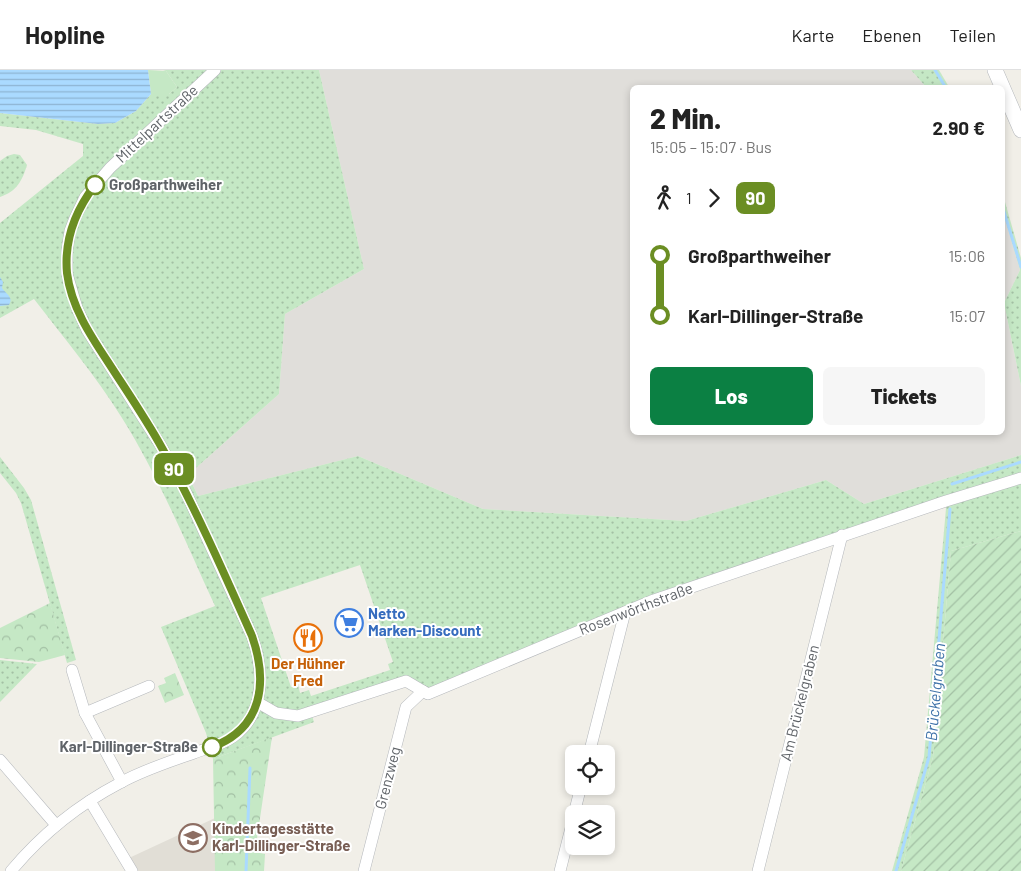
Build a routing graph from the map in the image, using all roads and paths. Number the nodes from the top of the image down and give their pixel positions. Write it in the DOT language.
graph roads {
  1 [pos="215,70"];
  2 [pos="995,70"];
  3 [pos="1002,85"];
  4 [pos="1005,93"];
  5 [pos="1021,130"];
  6 [pos="1021,478"];
  7 [pos="842,535"];
  8 [pos="625,612"];
  9 [pos="72,670"];
  10 [pos="148,686"];
  11 [pos="423,691"];
  12 [pos="257,702"];
  13 [pos="85,713"];
  14 [pos="591,745"];
  15 [pos="0,760"];
  16 [pos="122,782"];
  17 [pos="90,801"];
  18 [pos="56,825"];
  19 [pos="565,851"];
  20 [pos="10,871"];
  21 [pos="132,871"];
  22 [pos="364,871"];
  23 [pos="560,871"];
  24 [pos="758,871"];
  1 -- 12 [label="street, Mittelpartstraße"];
  2 -- 3 [label="street"];
  4 -- 5 [label="street"];
  6 -- 7 [label="street, Rosenwörthstraße"];
  7 -- 8 [label="street, Rosenwörthstraße"];
  7 -- 24 [label="street, Am Brückelgraben"];
  8 -- 11 [label="street, Rosenwörthstraße"];
  8 -- 14 [label="street"];
  9 -- 13 [label="street"];
  10 -- 13 [label="street"];
  11 -- 12 [label="street"];
  11 -- 22 [label="street, Grenzweg"];
  12 -- 16 [label="street, Mittelpartstraße"];
  13 -- 16 [label="street"];
  15 -- 18 [label="street"];
  16 -- 17 [label="street, Mittelpartstraße"];
  17 -- 18 [label="street, Mittelpartstraße"];
  17 -- 21 [label="street"];
  18 -- 20 [label="street, Mittelpartstraße"];
  19 -- 23 [label="street"];
}
